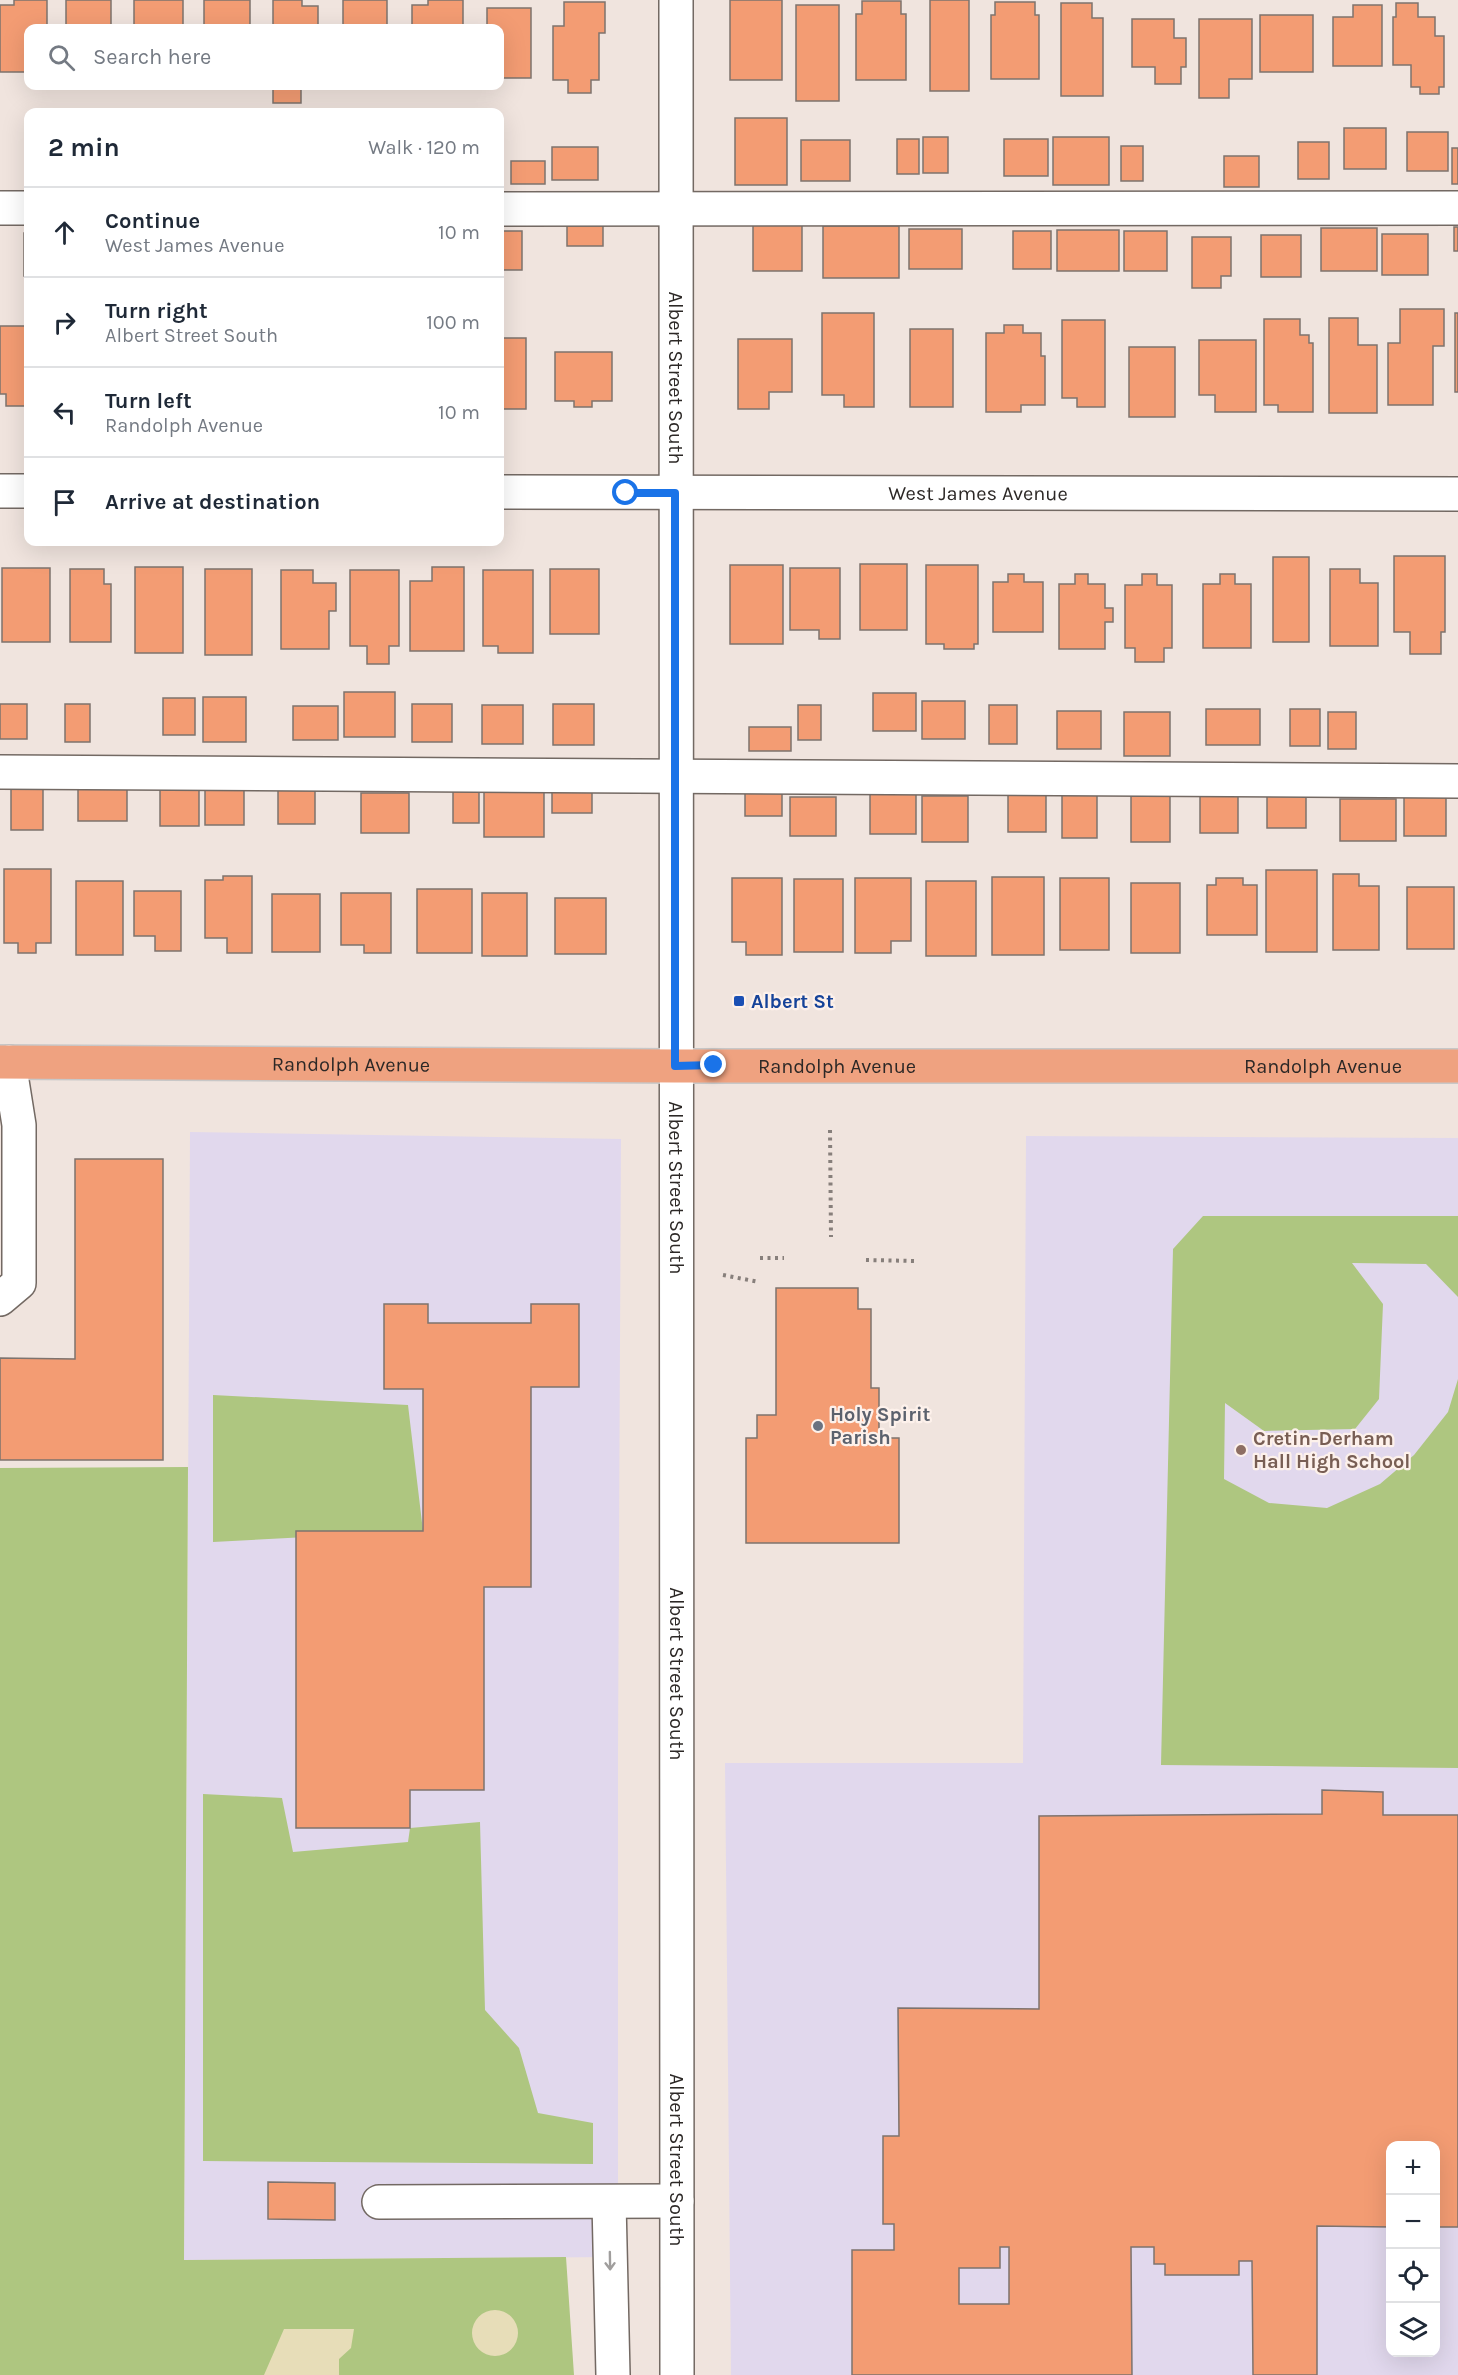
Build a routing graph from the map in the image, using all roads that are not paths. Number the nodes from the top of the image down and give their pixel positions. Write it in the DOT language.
graph roads {
  1 [pos="676,0"];
  2 [pos="0,208"];
  3 [pos="24,208"];
  4 [pos="1458,208"];
  5 [pos="504,209"];
  6 [pos="677,210"];
  7 [pos="0,491"];
  8 [pos="24,491"];
  9 [pos="504,492"];
  10 [pos="675,493"];
  11 [pos="1458,494"];
  12 [pos="0,772"];
  13 [pos="675,775"];
  14 [pos="1458,781"];
  15 [pos="4,1062"];
  16 [pos="675,1066"];
  17 [pos="1458,1066"];
  18 [pos="10,1190"];
  19 [pos="0,1299"];
  20 [pos="677,2201"];
  21 [pos="379,2202"];
  22 [pos="609,2202"];
  23 [pos="613,2375"];
  24 [pos="677,2375"];
  1 -- 6 [label="street, Albert Street South"];
  2 -- 3 [label="street"];
  4 -- 6 [label="street"];
  5 -- 6 [label="street"];
  6 -- 10 [label="street, Albert Street South"];
  7 -- 8 [label="street"];
  9 -- 10 [label="street, West James Avenue"];
  10 -- 11 [label="street, West James Avenue"];
  10 -- 13 [label="street, Albert Street South"];
  12 -- 13 [label="street"];
  13 -- 14 [label="street"];
  13 -- 16 [label="street, Albert Street South"];
  15 -- 16 [label="main road, Randolph Avenue"];
  15 -- 18 [label="street"];
  16 -- 17 [label="main road, Randolph Avenue"];
  16 -- 20 [label="street, Albert Street South"];
  18 -- 19 [label="street"];
  20 -- 22 [label="street"];
  20 -- 24 [label="street, Albert Street South"];
  21 -- 22 [label="street"];
  22 -- 23 [label="street, one-way"];
}
